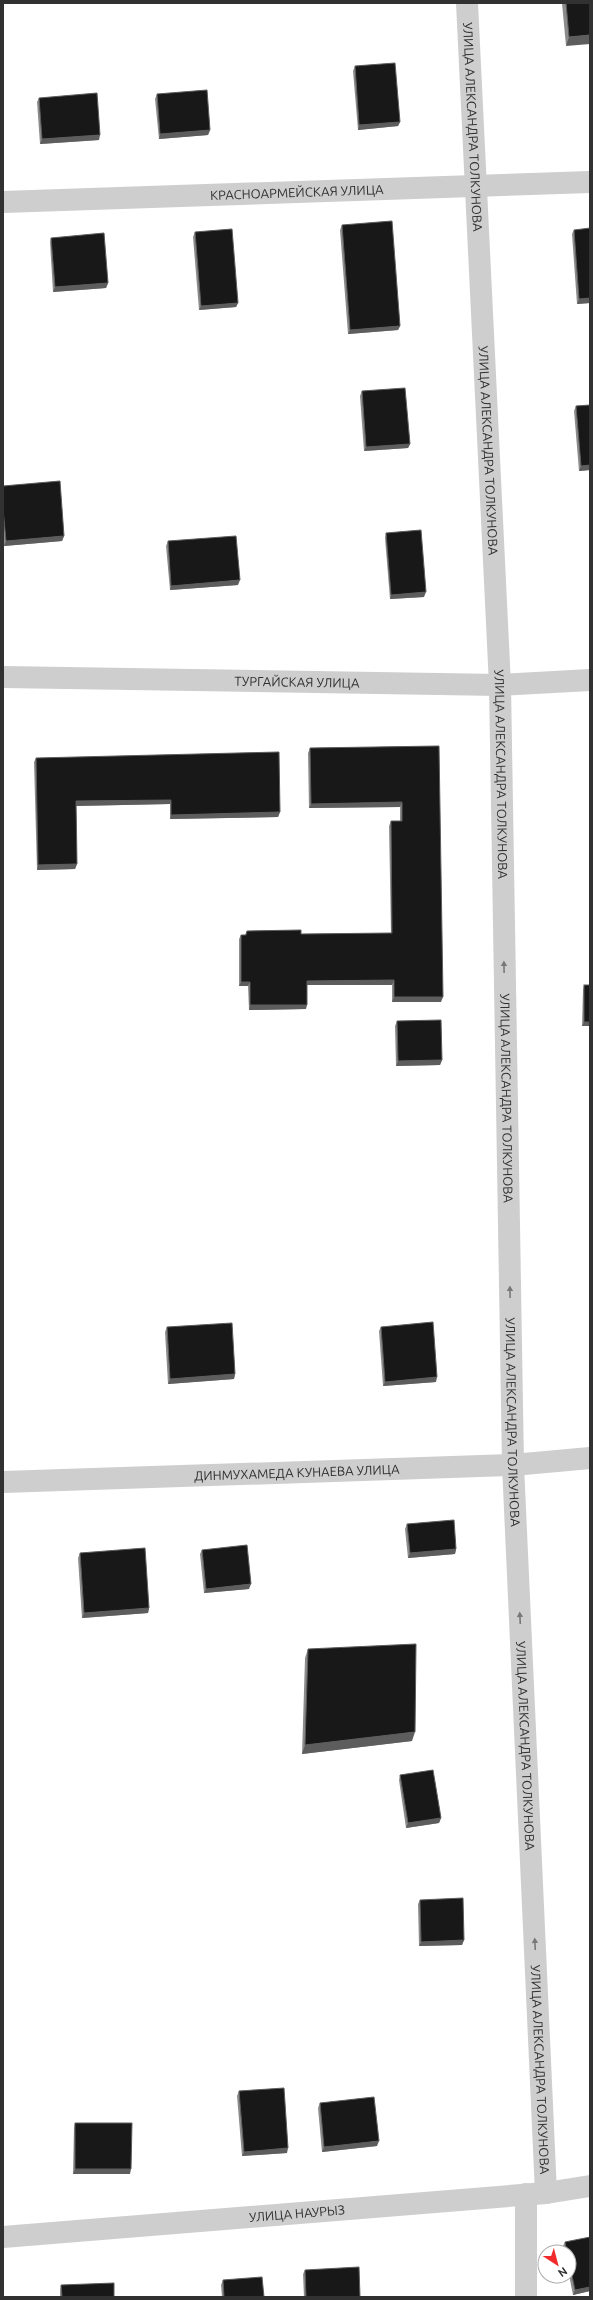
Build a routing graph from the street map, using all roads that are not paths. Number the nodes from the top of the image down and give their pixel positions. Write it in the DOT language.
graph roads {
  1 [pos="467,3"];
  2 [pos="590,182"];
  3 [pos="474,185"];
  4 [pos="3,202"];
  5 [pos="3,677"];
  6 [pos="590,680"];
  7 [pos="500,685"];
  8 [pos="590,1458"];
  9 [pos="513,1465"];
  10 [pos="3,1482"];
  11 [pos="590,2186"];
  12 [pos="536,2194"];
  13 [pos="3,2237"];
  14 [pos="526,2297"];
  1 -- 3 [label="street, УЛИЦА АЛЕКСАНДРА ТОЛКУНОВА"];
  2 -- 3 [label="street, КРАСНОАРМЕЙСКАЯ УЛИЦА"];
  3 -- 4 [label="street, КРАСНОАРМЕЙСКАЯ УЛИЦА"];
  3 -- 7 [label="street, УЛИЦА АЛЕКСАНДРА ТОЛКУНОВА"];
  5 -- 7 [label="street, ТУРГАЙСКАЯ УЛИЦА"];
  6 -- 7 [label="street, ТУРГАЙСКАЯ УЛИЦА"];
  9 -- 7 [label="street, УЛИЦА АЛЕКСАНДРА ТОЛКУНОВА, one-way"];
  8 -- 9 [label="street, ДИНМУХАМЕДА КУНАЕВА УЛИЦА"];
  9 -- 10 [label="street, ДИНМУХАМЕДА КУНАЕВА УЛИЦА"];
  12 -- 9 [label="street, УЛИЦА АЛЕКСАНДРА ТОЛКУНОВА, one-way"];
  11 -- 12 [label="street, УЛИЦА НАУРЫЗ"];
  12 -- 13 [label="street, УЛИЦА НАУРЫЗ"];
  12 -- 14 [label="street, УЛИЦА АЛЕКСАНДРА ТОЛКУНОВА"];
}
